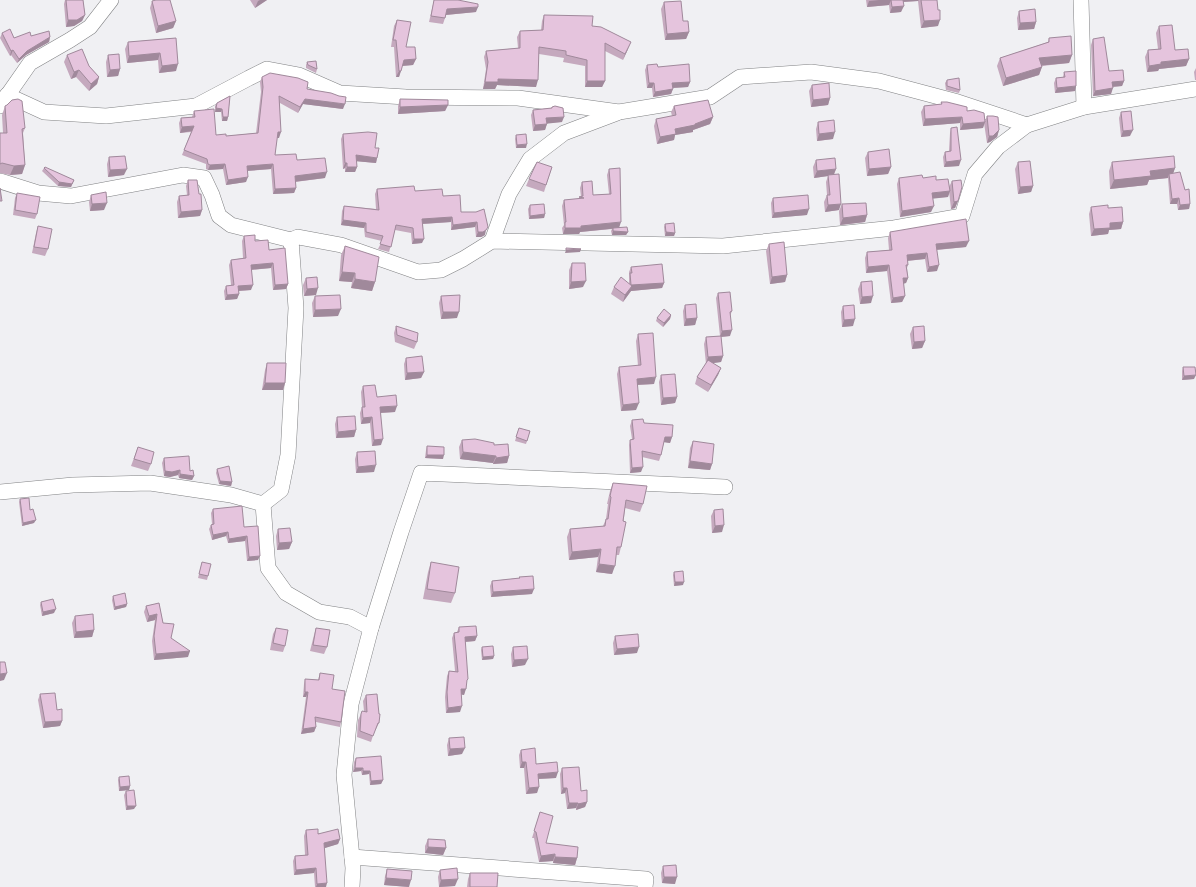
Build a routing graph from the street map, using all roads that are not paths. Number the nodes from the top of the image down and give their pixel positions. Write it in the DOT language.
graph roads {
  1 [pos="111,0"];
  2 [pos="1082,0"];
  3 [pos="1196,89"];
  4 [pos="3,100"];
  5 [pos="1084,107"];
  6 [pos="619,112"];
  7 [pos="1027,125"];
  8 [pos="0,181"];
  9 [pos="291,240"];
  10 [pos="492,241"];
  11 [pos="725,487"];
  12 [pos="0,492"];
  13 [pos="263,504"];
  14 [pos="371,628"];
  15 [pos="352,857"];
  16 [pos="352,887"];
  17 [pos="645,887"];
  1 -- 4 [label="street"];
  2 -- 5 [label="street"];
  3 -- 5 [label="street"];
  4 -- 6 [label="street"];
  5 -- 7 [label="street"];
  6 -- 7 [label="street"];
  6 -- 10 [label="street"];
  7 -- 10 [label="street"];
  8 -- 9 [label="street"];
  9 -- 10 [label="street"];
  9 -- 13 [label="street"];
  11 -- 14 [label="street"];
  12 -- 13 [label="street"];
  13 -- 14 [label="street"];
  14 -- 15 [label="street"];
  15 -- 16 [label="street"];
  15 -- 17 [label="street"];
}
